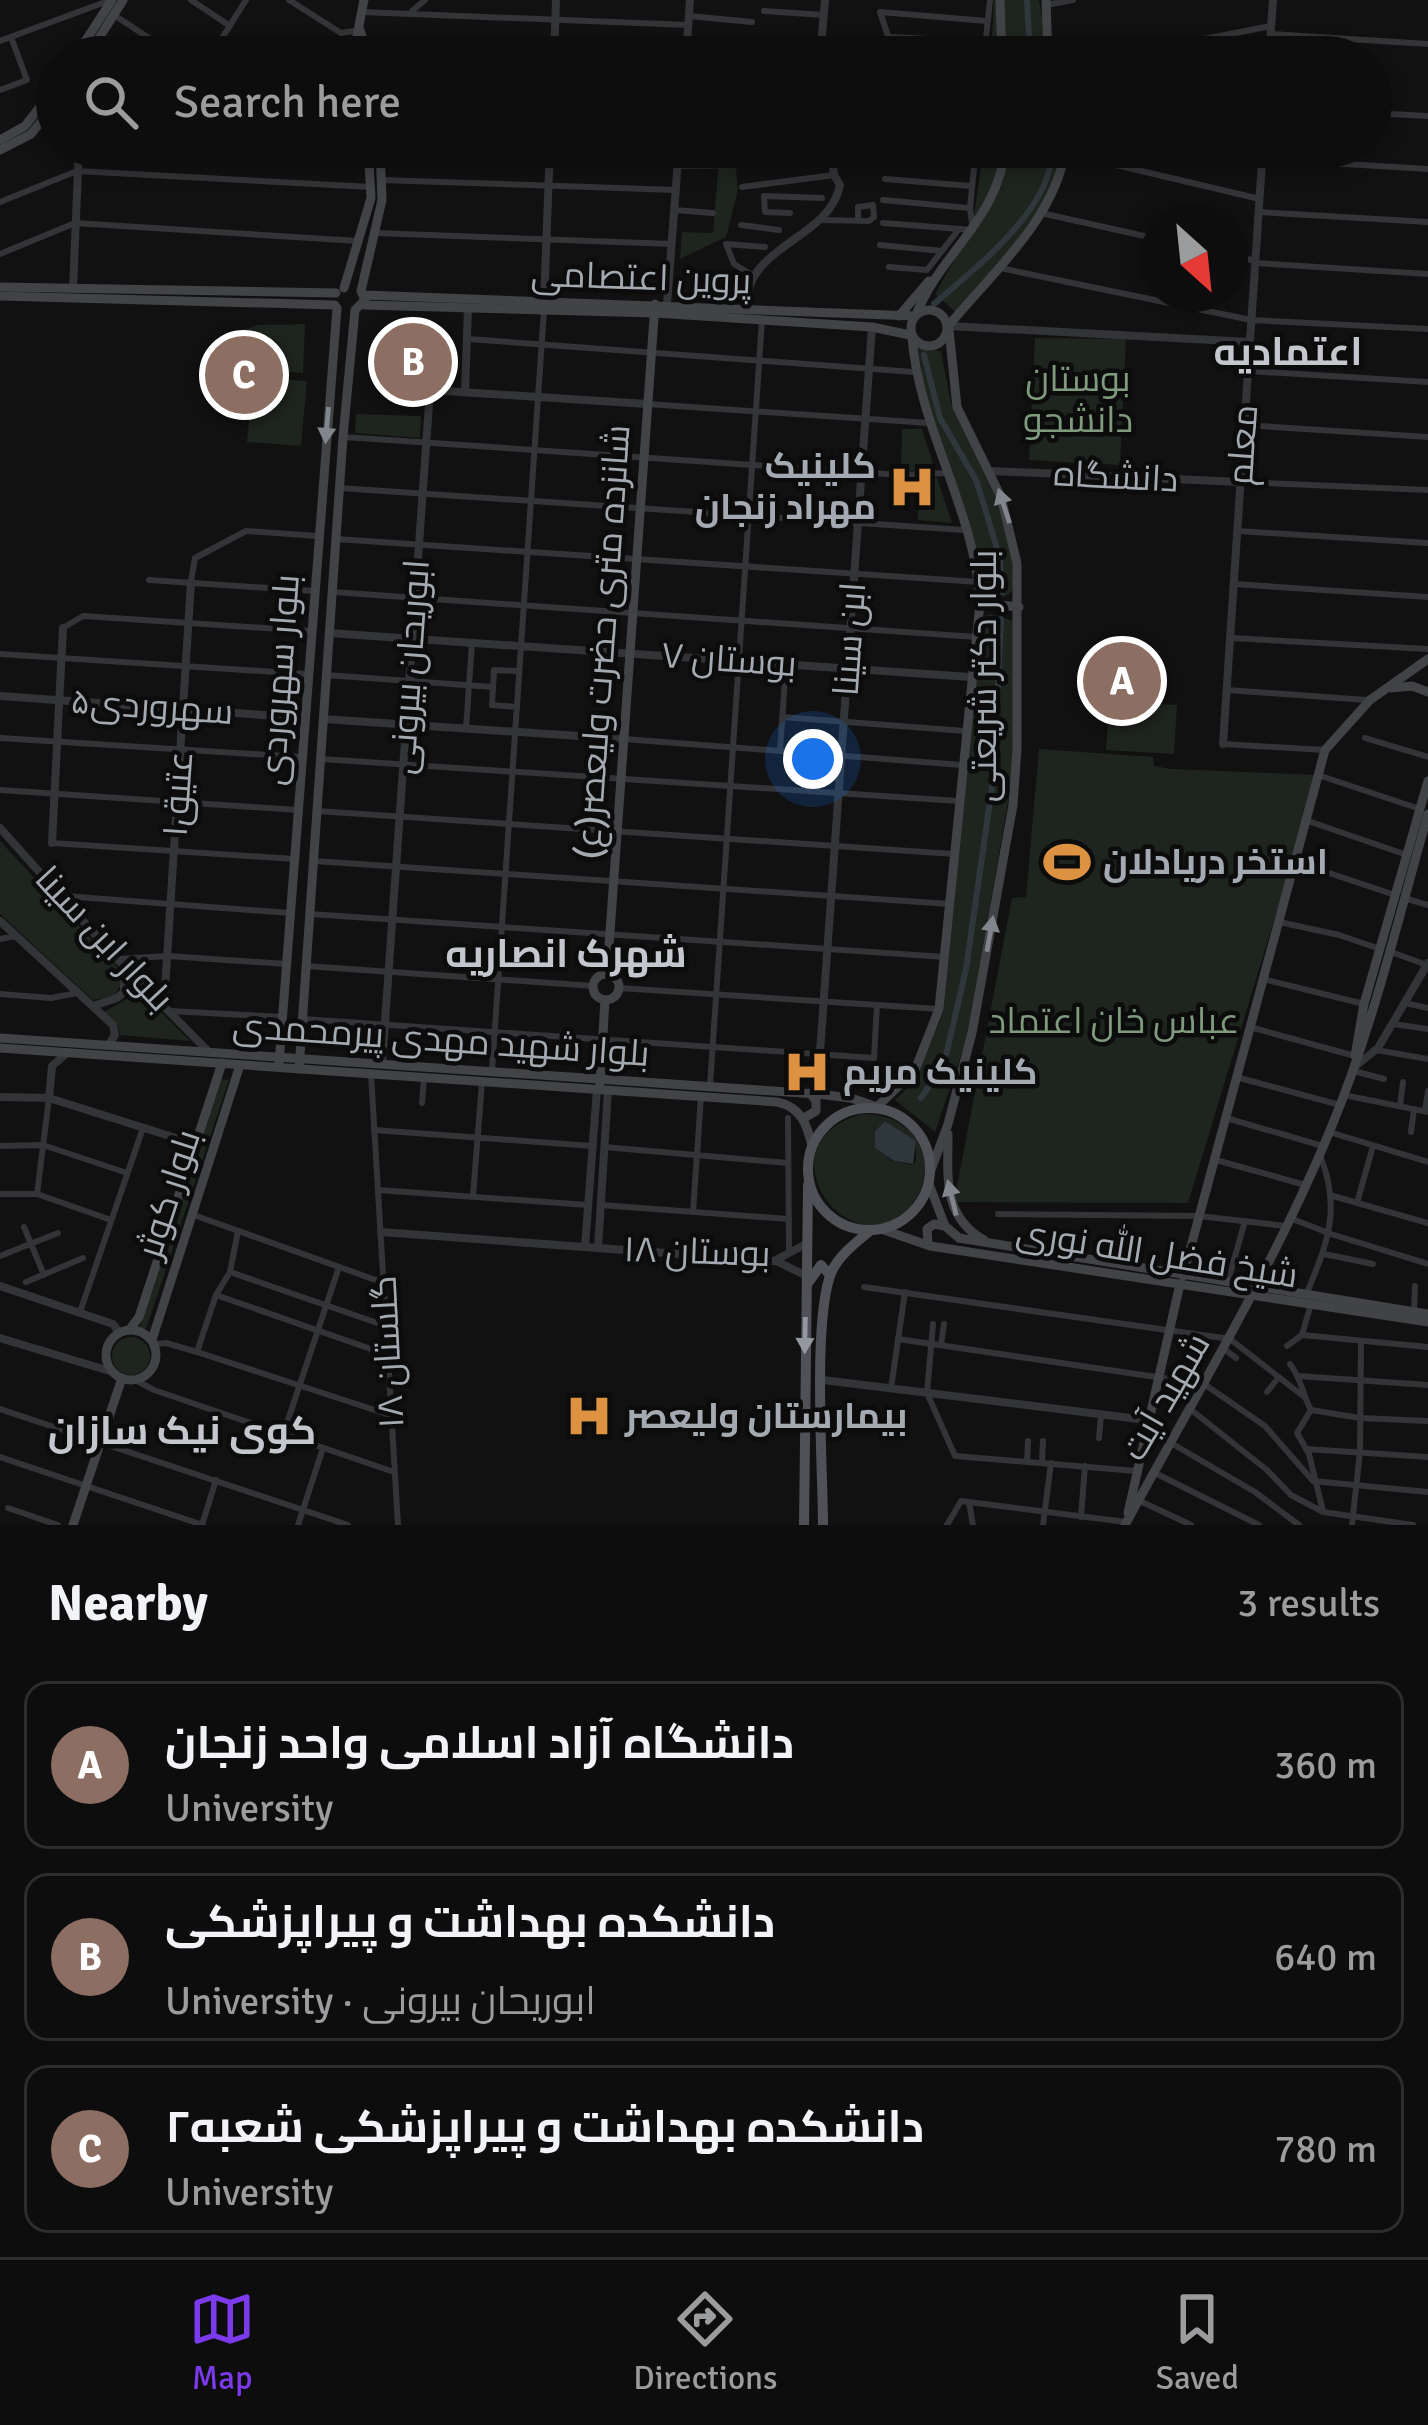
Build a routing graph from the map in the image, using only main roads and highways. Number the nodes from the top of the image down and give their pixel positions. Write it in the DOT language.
graph roads {
  1 [pos="112,0"];
  2 [pos="123,0"];
  3 [pos="1000,0"];
  4 [pos="1046,3"];
  5 [pos="362,6"];
  6 [pos="360,30"];
  7 [pos="89,36"];
  8 [pos="100,36"];
  9 [pos="358,36"];
  10 [pos="362,36"];
  11 [pos="1001,36"];
  12 [pos="1047,36"];
  13 [pos="36,118"];
  14 [pos="36,124"];
  15 [pos="28,130"];
  16 [pos="0,140"];
  17 [pos="0,151"];
  18 [pos="370,168"];
  19 [pos="381,168"];
  20 [pos="1001,168"];
  21 [pos="1062,168"];
  22 [pos="942,269"];
  23 [pos="349,272"];
  24 [pos="365,273"];
  25 [pos="0,287"];
  26 [pos="0,296"];
  27 [pos="338,298"];
  28 [pos="361,300"];
  29 [pos="544,306"];
  30 [pos="654,308"];
  31 [pos="899,316"];
  32 [pos="916,316"];
  33 [pos="949,327"];
  34 [pos="335,335"];
  35 [pos="911,336"];
  36 [pos="353,338"];
  37 [pos="980,604"];
  38 [pos="1018,608"];
  39 [pos="1428,659"];
  40 [pos="1380,691"];
  41 [pos="1428,692"];
  42 [pos="304,718"];
  43 [pos="323,719"];
  44 [pos="1428,781"];
  45 [pos="1424,812"];
  46 [pos="1384,950"];
  47 [pos="607,974"];
  48 [pos="605,1000"];
  49 [pos="0,1038"];
  50 [pos="280,1042"];
  51 [pos="301,1042"];
  52 [pos="0,1048"];
  53 [pos="1354,1057"];
  54 [pos="222,1058"];
  55 [pos="279,1062"];
  56 [pos="299,1064"];
  57 [pos="240,1065"];
  58 [pos="217,1078"];
  59 [pos="234,1082"];
  60 [pos="602,1086"];
  61 [pos="813,1094"];
  62 [pos="877,1108"];
  63 [pos="804,1118"];
  64 [pos="948,1124"];
  65 [pos="812,1146"];
  66 [pos="931,1170"];
  67 [pos="808,1176"];
  68 [pos="929,1184"];
  69 [pos="945,1226"];
  70 [pos="876,1230"];
  71 [pos="930,1246"];
  72 [pos="1000,1247"];
  73 [pos="830,1275"];
  74 [pos="1181,1280"];
  75 [pos="806,1282"];
  76 [pos="1256,1292"];
  77 [pos="1309,1300"];
  78 [pos="1428,1318"];
  79 [pos="125,1330"];
  80 [pos="153,1342"];
  81 [pos="118,1375"];
  82 [pos="1125,1524"];
  83 [pos="73,1525"];
  84 [pos="804,1525"];
  85 [pos="823,1525"];
  1 -- 7 [label="main road"];
  2 -- 8 [label="main road"];
  3 -- 11 [label="main road"];
  4 -- 12 [label="main road"];
  5 -- 6 [label="main road"];
  6 -- 9 [label="main road"];
  6 -- 10 [label="main road"];
  13 -- 15 [label="main road"];
  14 -- 15 [label="main road"];
  15 -- 16 [label="main road"];
  15 -- 17 [label="main road"];
  18 -- 23 [label="main road, بلوار سهروردی"];
  19 -- 24 [label="main road, بلوار سهروردی"];
  20 -- 22 [label="main road"];
  21 -- 33 [label="main road"];
  22 -- 31 [label="main road"];
  22 -- 32 [label="main road"];
  23 -- 24 [label="main road"];
  23 -- 27 [label="main road, بلوار سهروردی"];
  24 -- 28 [label="main road, بلوار سهروردی"];
  25 -- 27 [label="main road"];
  26 -- 27 [label="main road"];
  27 -- 28 [label="main road"];
  27 -- 28 [label="main road"];
  27 -- 34 [label="main road, بلوار سهروردی"];
  28 -- 29 [label="main road, پروین اعتصامی"];
  28 -- 29 [label="main road, پروین اعتصامی"];
  28 -- 36 [label="main road, بلوار سهروردی"];
  29 -- 30 [label="main road, پروین اعتصامی"];
  30 -- 31 [label="main road, پروین اعتصامی"];
  30 -- 35 [label="main road, پروین اعتصامی"];
  30 -- 47 [label="main road, شانزده متری حضرت ولیعصر(ع)"];
  31 -- 32 [label="main road, پروین اعتصامی"];
  32 -- 33 [label="main road"];
  32 -- 35 [label="main road"];
  33 -- 35 [label="main road"];
  38 -- 33 [label="main road, بلوار دکتر شریعتی, one-way"];
  34 -- 36 [label="main road"];
  34 -- 42 [label="main road, بلوار سهروردی, one-way"];
  35 -- 37 [label="main road, بلوار دکتر شریعتی"];
  36 -- 43 [label="main road, بلوار سهروردی"];
  37 -- 38 [label="main road"];
  37 -- 62 [label="main road, بلوار دکتر شریعتی"];
  64 -- 38 [label="main road, بلوار دکتر شریعتی, one-way"];
  39 -- 40 [label="main road"];
  40 -- 41 [label="main road"];
  40 -- 74 [label="main road"];
  42 -- 43 [label="main road"];
  42 -- 50 [label="main road, بلوار سهروردی"];
  43 -- 51 [label="main road, بلوار سهروردی"];
  44 -- 45 [label="main road"];
  45 -- 46 [label="main road"];
  46 -- 53 [label="main road"];
  46 -- 53 [label="main road"];
  47 -- 48 [label="main road"];
  47 -- 48 [label="main road"];
  48 -- 60 [label="main road"];
  49 -- 54 [label="main road, بلوار شهید مهدی پیرمحمدی"];
  50 -- 51 [label="main road"];
  50 -- 55 [label="main road, بلوار سهروردی"];
  51 -- 56 [label="main road, بلوار سهروردی"];
  52 -- 54 [label="main road, بلوار شهید مهدی پیرمحمدی"];
  53 -- 76 [label="main road, شهید آیت"];
  54 -- 55 [label="main road, بلوار شهید مهدی پیرمحمدی"];
  54 -- 57 [label="main road, بلوار شهید مهدی پیرمحمدی"];
  54 -- 58 [label="main road, بلوار کوثر"];
  55 -- 56 [label="main road, بلوار شهید مهدی پیرمحمدی"];
  55 -- 57 [label="main road, بلوار شهید مهدی پیرمحمدی"];
  56 -- 60 [label="main road, بلوار شهید مهدی پیرمحمدی"];
  56 -- 60 [label="main road, بلوار شهید مهدی پیرمحمدی"];
  57 -- 59 [label="main road, بلوار کوثر"];
  58 -- 59 [label="main road"];
  58 -- 79 [label="main road, بلوار کوثر"];
  59 -- 80 [label="main road, بلوار کوثر"];
  60 -- 61 [label="main road, بلوار شهید مهدی پیرمحمدی"];
  60 -- 63 [label="main road, بلوار شهید مهدی پیرمحمدی"];
  61 -- 62 [label="main road, بلوار شهید مهدی پیرمحمدی"];
  61 -- 63 [label="main road"];
  62 -- 65 [label="main road"];
  62 -- 66 [label="main road"];
  63 -- 65 [label="main road"];
  64 -- 66 [label="main road, بلوار دکتر شریعتی"];
  72 -- 64 [label="main road, one-way"];
  65 -- 67 [label="main road"];
  66 -- 68 [label="main road"];
  67 -- 70 [label="main road"];
  67 -- 75 [label="main road"];
  68 -- 69 [label="main road"];
  68 -- 70 [label="main road"];
  69 -- 71 [label="main road"];
  69 -- 72 [label="main road, شیخ فضل الله نوری"];
  70 -- 71 [label="main road, شیخ فضل الله نوری"];
  70 -- 73 [label="main road"];
  71 -- 74 [label="main road, شیخ فضل الله نوری"];
  72 -- 74 [label="main road, شیخ فضل الله نوری"];
  73 -- 75 [label="main road"];
  73 -- 85 [label="main road"];
  74 -- 76 [label="main road, شیخ فضل الله نوری"];
  74 -- 76 [label="main road, شیخ فضل الله نوری"];
  74 -- 82 [label="main road"];
  75 -- 84 [label="main road, one-way"];
  76 -- 77 [label="main road, شیخ فضل الله نوری"];
  76 -- 82 [label="main road, شهید آیت"];
  77 -- 78 [label="main road, شیخ فضل الله نوری"];
  77 -- 78 [label="main road, شیخ فضل الله نوری"];
  79 -- 80 [label="main road"];
  79 -- 81 [label="main road"];
  80 -- 81 [label="main road"];
  81 -- 83 [label="main road"];
}
